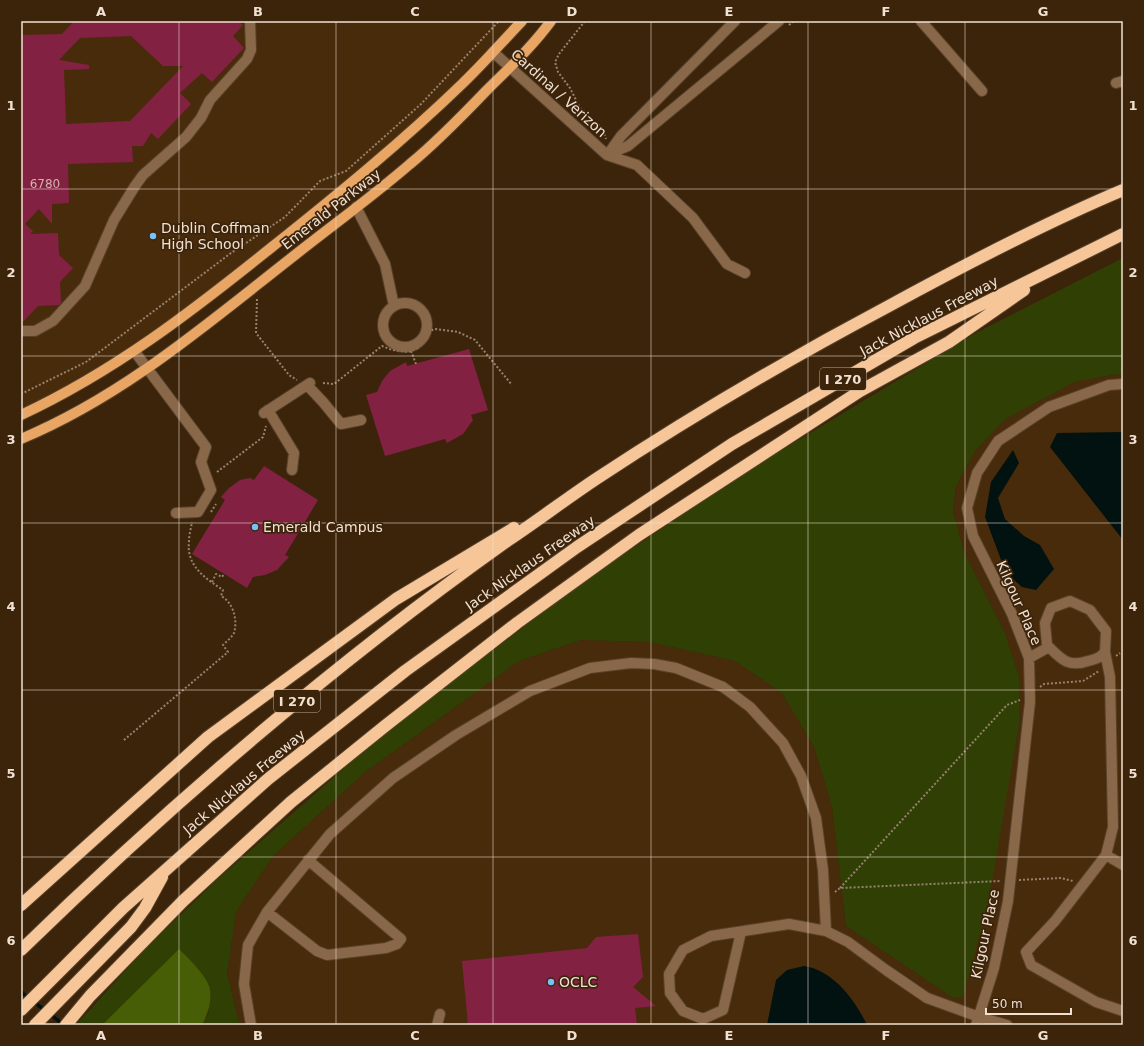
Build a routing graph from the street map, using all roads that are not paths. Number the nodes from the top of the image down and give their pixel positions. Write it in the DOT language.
graph roads {
  1 [pos="250,21"];
  2 [pos="522,21"];
  3 [pos="551,21"];
  4 [pos="735,21"];
  5 [pos="779,21"];
  6 [pos="921,21"];
  7 [pos="493,52"];
  8 [pos="511,67"];
  9 [pos="982,91"];
  10 [pos="607,155"];
  11 [pos="1123,190"];
  12 [pos="356,207"];
  13 [pos="1123,234"];
  14 [pos="1054,268"];
  15 [pos="745,273"];
  16 [pos="394,306"];
  17 [pos="21,331"];
  18 [pos="135,352"];
  19 [pos="148,369"];
  20 [pos="1123,384"];
  21 [pos="21,415"];
  22 [pos="361,420"];
  23 [pos="21,439"];
  24 [pos="292,470"];
  25 [pos="594,480"];
  26 [pos="176,513"];
  27 [pos="1049,648"];
  28 [pos="1105,652"];
  29 [pos="1029,658"];
  30 [pos="1106,855"];
  31 [pos="308,860"];
  32 [pos="1123,865"];
  33 [pos="168,867"];
  34 [pos="21,905"];
  35 [pos="267,912"];
  36 [pos="826,930"];
  37 [pos="741,932"];
  38 [pos="22,949"];
  39 [pos="21,1010"];
  40 [pos="1123,1011"];
  41 [pos="440,1014"];
  42 [pos="977,1021"];
  43 [pos="36,1025"];
  44 [pos="66,1025"];
  45 [pos="251,1025"];
  46 [pos="437,1025"];
  47 [pos="1007,1025"];
  1 -- 17 [label="street"];
  2 -- 7 [label="main road, Emerald Parkway"];
  3 -- 8 [label="main road, Emerald Parkway"];
  4 -- 10 [label="street"];
  5 -- 10 [label="street"];
  6 -- 9 [label="street"];
  7 -- 8 [label="street, Cardinal / Verizon"];
  7 -- 18 [label="main road, Emerald Parkway"];
  8 -- 10 [label="street, Cardinal / Verizon"];
  8 -- 12 [label="main road, Emerald Parkway"];
  10 -- 15 [label="street"];
  11 -- 25 [label="highway, Jack Nicklaus Freeway / I 270"];
  12 -- 16 [label="street"];
  12 -- 19 [label="main road, Emerald Parkway"];
  13 -- 14 [label="highway, Jack Nicklaus Freeway / I 270"];
  14 -- 33 [label="highway, Jack Nicklaus Freeway / I 270"];
  14 -- 44 [label="highway"];
  16 -- 16 [label="street"];
  18 -- 19 [label="street"];
  18 -- 21 [label="main road, Emerald Parkway"];
  19 -- 23 [label="main road, Emerald Parkway"];
  19 -- 26 [label="street"];
  20 -- 29 [label="street, Kilgour Place"];
  22 -- 24 [label="street"];
  25 -- 34 [label="highway"];
  25 -- 38 [label="highway, Jack Nicklaus Freeway / I 270"];
  27 -- 28 [label="street"];
  27 -- 28 [label="street"];
  27 -- 29 [label="street"];
  28 -- 30 [label="street"];
  29 -- 42 [label="street, Kilgour Place"];
  30 -- 32 [label="street"];
  30 -- 40 [label="street"];
  31 -- 35 [label="street"];
  31 -- 35 [label="street"];
  31 -- 36 [label="street"];
  33 -- 39 [label="highway, Jack Nicklaus Freeway / I 270"];
  33 -- 43 [label="highway"];
  35 -- 45 [label="street"];
  36 -- 37 [label="street"];
  36 -- 42 [label="street"];
  37 -- 37 [label="street"];
  41 -- 46 [label="street"];
  42 -- 47 [label="street"];
}
